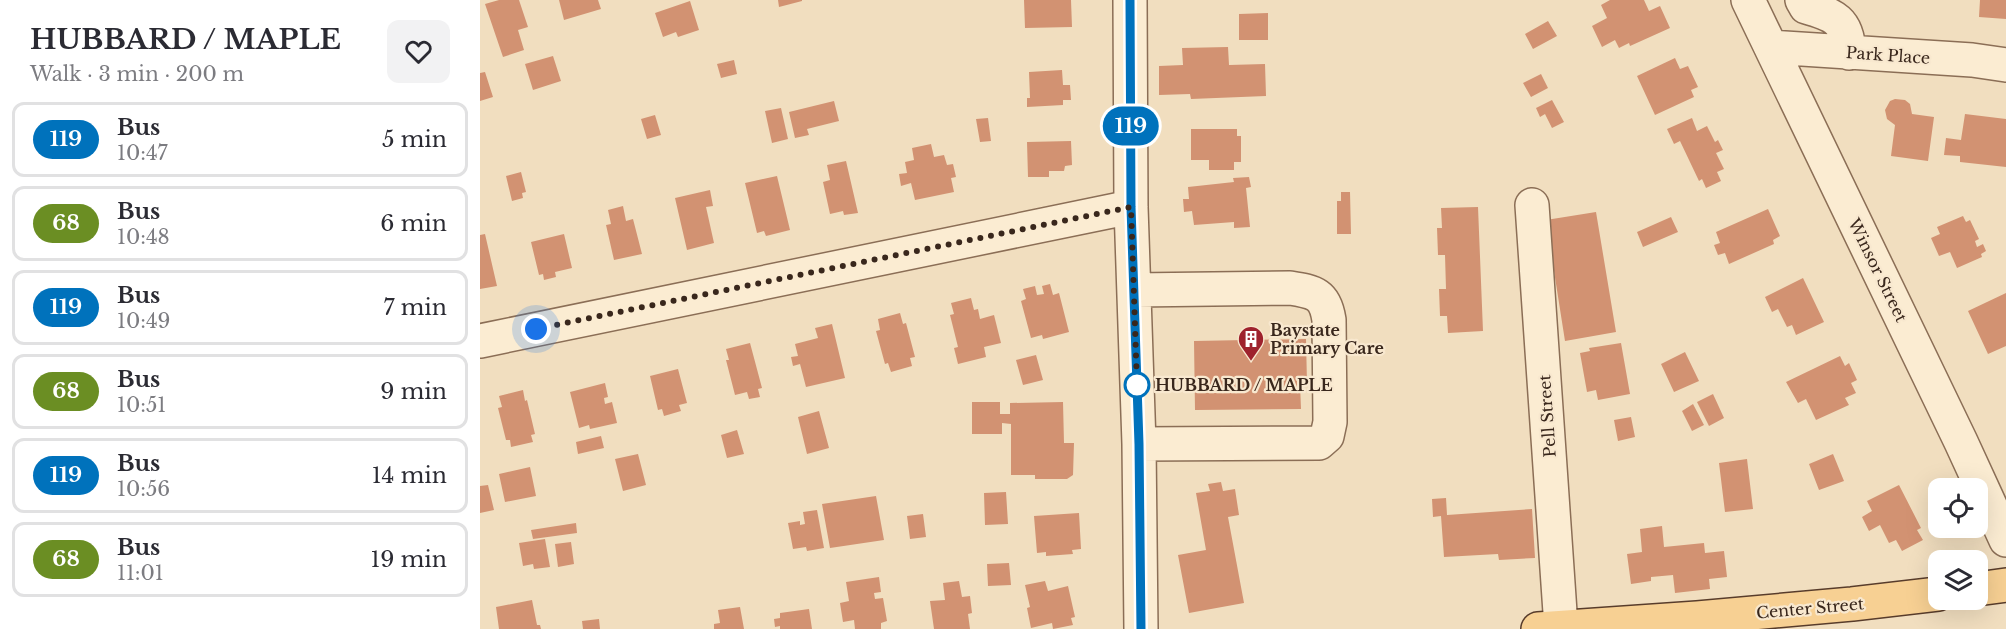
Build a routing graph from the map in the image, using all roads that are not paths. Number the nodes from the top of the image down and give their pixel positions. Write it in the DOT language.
graph roads {
  1 [pos="1130,0"];
  2 [pos="1748,0"];
  3 [pos="1802,0"];
  4 [pos="1771,47"];
  5 [pos="1849,52"];
  6 [pos="2006,65"];
  7 [pos="1532,205"];
  8 [pos="1131,207"];
  9 [pos="1134,290"];
  10 [pos="480,340"];
  11 [pos="1139,444"];
  12 [pos="2006,540"];
  13 [pos="2006,585"];
  14 [pos="1988,587"];
  15 [pos="1928,595"];
  16 [pos="1549,628"];
  17 [pos="1141,629"];
  1 -- 8 [label="street"];
  2 -- 4 [label="street, Winsor Street"];
  3 -- 5 [label="street"];
  4 -- 5 [label="street, Park Place"];
  4 -- 12 [label="street, Winsor Street"];
  5 -- 6 [label="street, Park Place"];
  7 -- 16 [label="street, Pell Street"];
  8 -- 9 [label="street"];
  8 -- 10 [label="street"];
  9 -- 11 [label="street"];
  9 -- 11 [label="street"];
  11 -- 17 [label="street"];
  13 -- 14 [label="main road"];
  15 -- 16 [label="main road, Center Street"];
}
